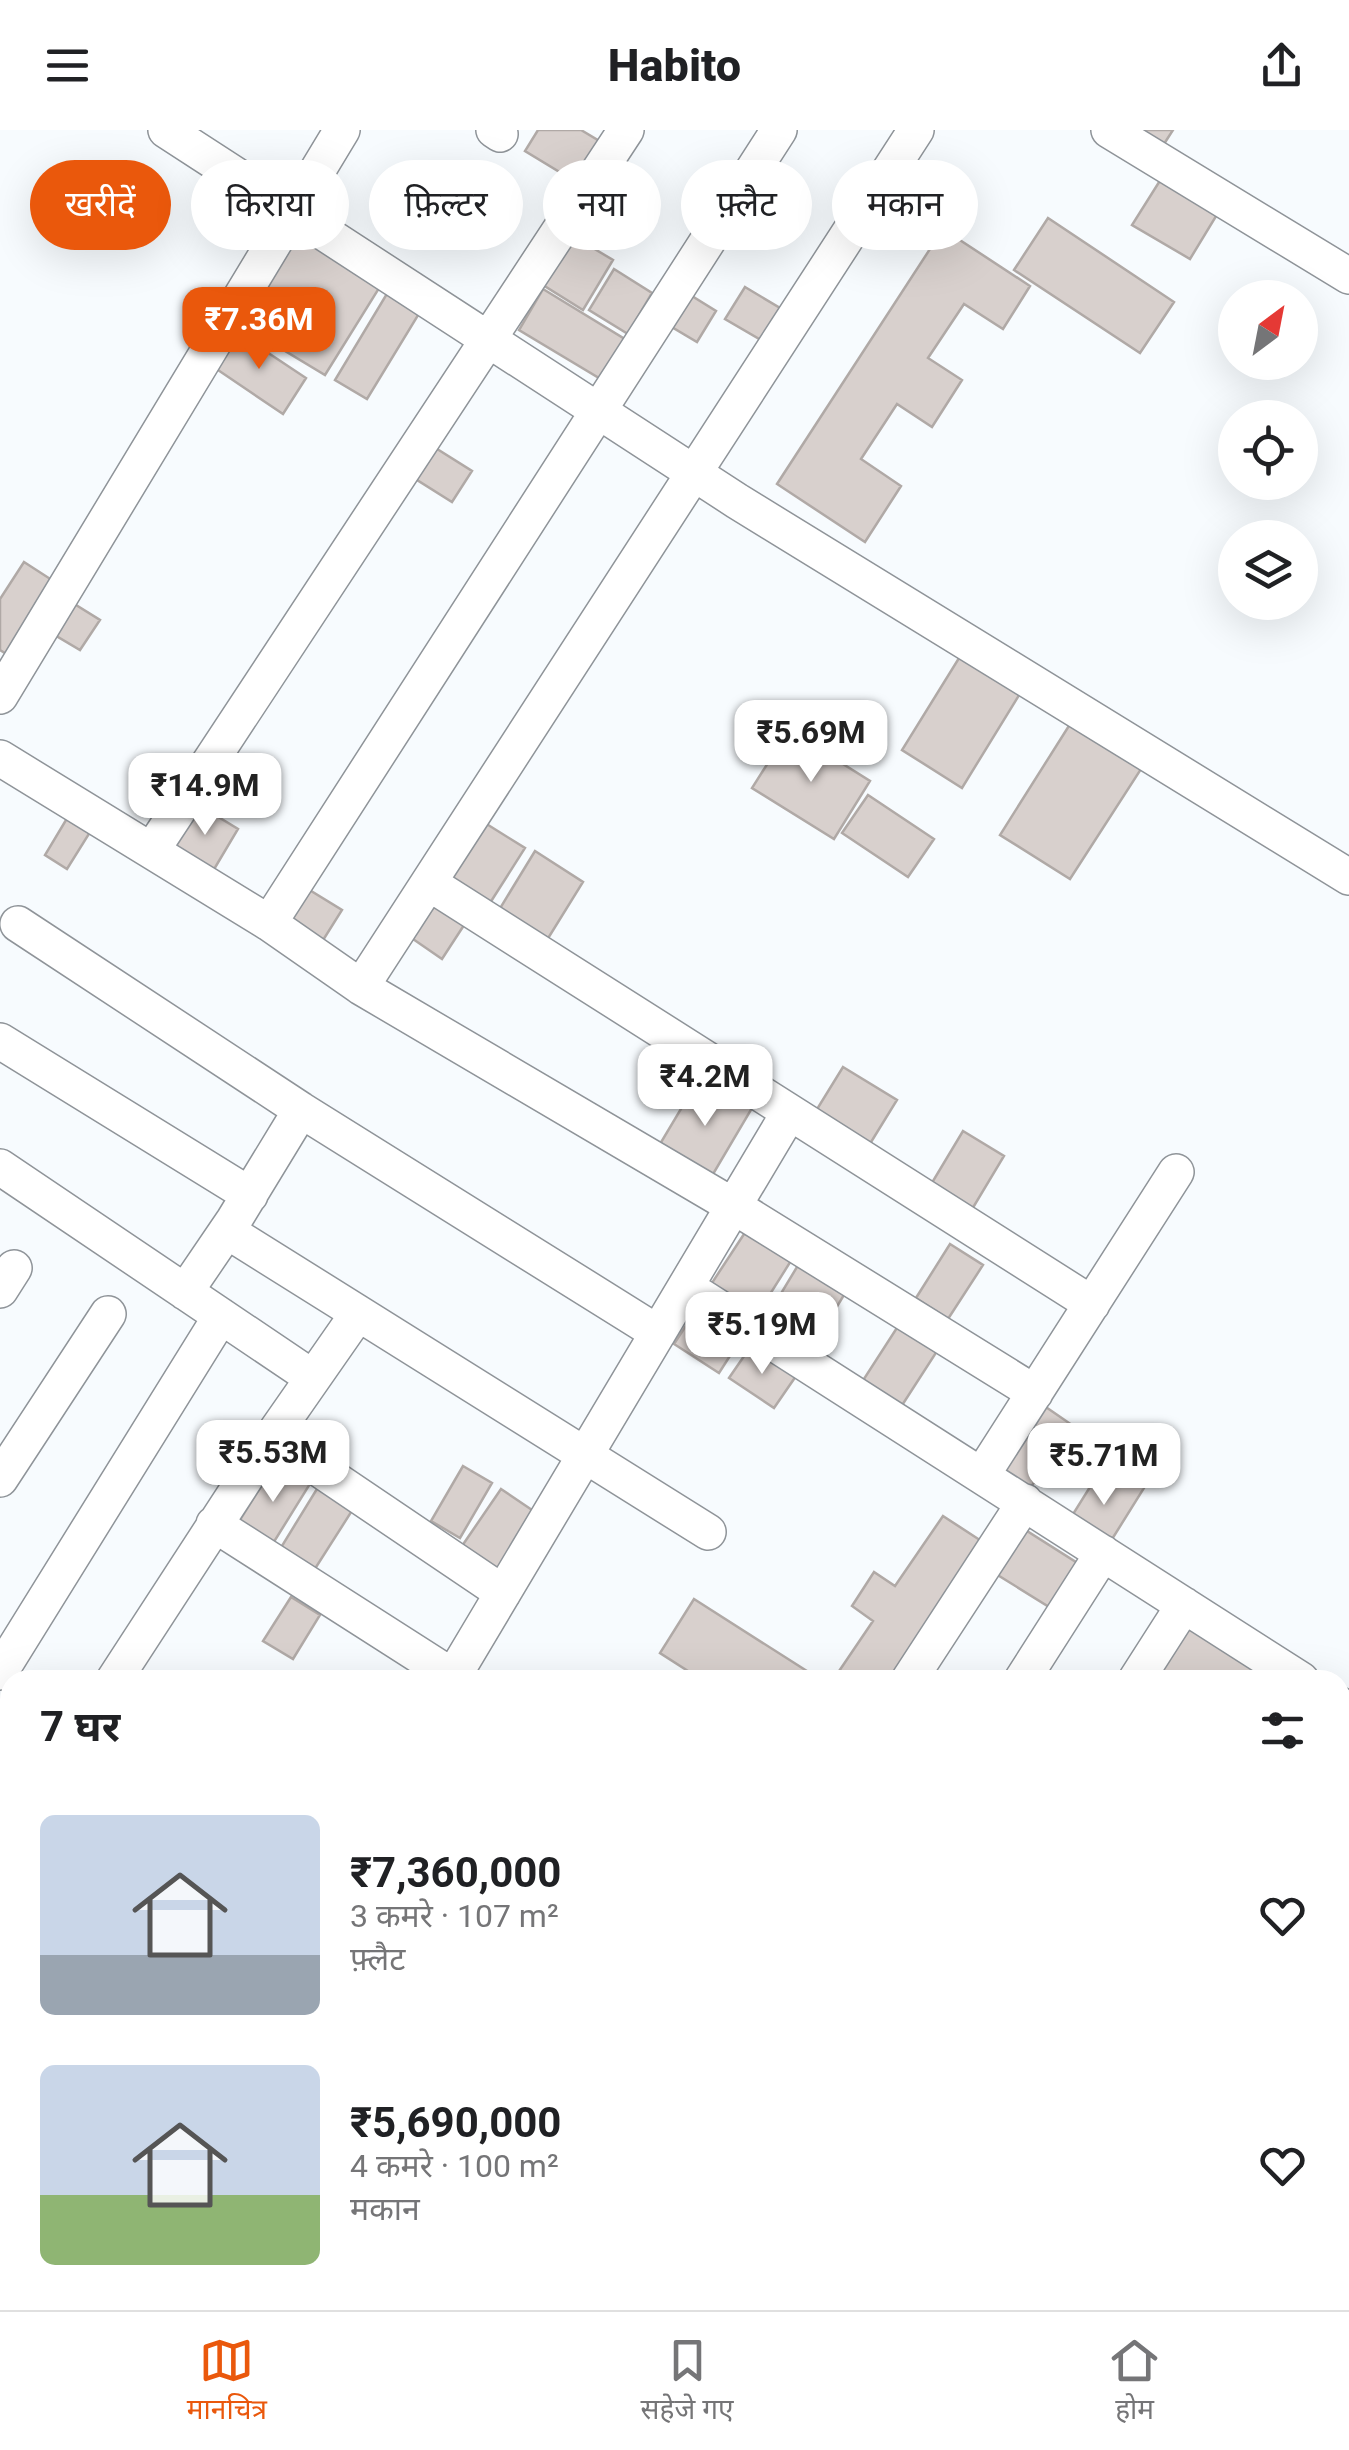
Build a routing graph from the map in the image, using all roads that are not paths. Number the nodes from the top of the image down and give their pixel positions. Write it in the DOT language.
graph roads {
  1 [pos="166,130"];
  2 [pos="342,130"];
  3 [pos="626,130"];
  4 [pos="780,130"];
  5 [pos="916,130"];
  6 [pos="1109,130"];
  7 [pos="211,160"];
  8 [pos="324,160"];
  9 [pos="270,250"];
  10 [pos="347,250"];
  11 [pos="1349,276"];
  12 [pos="489,342"];
  13 [pos="597,411"];
  14 [pos="694,473"];
  15 [pos="0,696"];
  16 [pos="0,758"];
  17 [pos="152,850"];
  18 [pos="1349,877"];
  19 [pos="429,883"];
  20 [pos="18,924"];
  21 [pos="268,924"];
  22 [pos="361,987"];
  23 [pos="0,1041"];
  24 [pos="301,1110"];
  25 [pos="789,1113"];
  26 [pos="0,1168"];
  27 [pos="1176,1172"];
  28 [pos="250,1194"];
  29 [pos="735,1207"];
  30 [pos="227,1231"];
  31 [pos="686,1287"];
  32 [pos="185,1292"];
  33 [pos="1092,1304"];
  34 [pos="108,1314"];
  35 [pos="357,1315"];
  36 [pos="220,1316"];
  37 [pos="658,1334"];
  38 [pos="313,1378"];
  39 [pos="1035,1392"];
  40 [pos="272,1436"];
  41 [pos="585,1456"];
  42 [pos="982,1474"];
  43 [pos="0,1479"];
  44 [pos="1025,1502"];
  45 [pos="214,1524"];
  46 [pos="708,1532"];
  47 [pos="1103,1553"];
  48 [pos="503,1592"];
  49 [pos="1184,1605"];
  50 [pos="1,1670"];
  51 [pos="120,1670"];
  52 [pos="440,1670"];
  53 [pos="459,1670"];
  54 [pos="915,1670"];
  55 [pos="1028,1670"];
  56 [pos="1142,1670"];
  57 [pos="1276,1670"];
  1 -- 7 [label="street"];
  2 -- 8 [label="street"];
  3 -- 12 [label="street"];
  4 -- 13 [label="street"];
  5 -- 14 [label="street"];
  6 -- 11 [label="street"];
  9 -- 15 [label="street"];
  10 -- 12 [label="street"];
  12 -- 13 [label="street"];
  12 -- 17 [label="street"];
  13 -- 14 [label="street"];
  13 -- 21 [label="street"];
  14 -- 18 [label="street"];
  14 -- 19 [label="street"];
  16 -- 17 [label="street"];
  17 -- 21 [label="street"];
  19 -- 22 [label="street"];
  19 -- 25 [label="street"];
  20 -- 24 [label="street"];
  21 -- 22 [label="street"];
  22 -- 29 [label="street"];
  23 -- 28 [label="street"];
  24 -- 28 [label="street"];
  24 -- 37 [label="street"];
  25 -- 29 [label="street"];
  25 -- 33 [label="street"];
  26 -- 32 [label="street"];
  27 -- 33 [label="street"];
  28 -- 30 [label="street"];
  29 -- 31 [label="street"];
  29 -- 39 [label="street"];
  30 -- 32 [label="street"];
  30 -- 35 [label="street"];
  31 -- 37 [label="street"];
  31 -- 42 [label="street"];
  32 -- 36 [label="street"];
  33 -- 39 [label="street"];
  34 -- 43 [label="street"];
  35 -- 38 [label="street"];
  35 -- 41 [label="street"];
  36 -- 38 [label="street"];
  36 -- 50 [label="street"];
  37 -- 41 [label="street"];
  38 -- 40 [label="street"];
  39 -- 42 [label="street"];
  40 -- 45 [label="street"];
  40 -- 48 [label="street"];
  41 -- 46 [label="street"];
  41 -- 48 [label="street"];
  42 -- 44 [label="street"];
  44 -- 47 [label="street"];
  44 -- 54 [label="street"];
  45 -- 51 [label="street"];
  45 -- 52 [label="street"];
  47 -- 49 [label="street"];
  47 -- 55 [label="street"];
  48 -- 53 [label="street"];
  49 -- 56 [label="street"];
  49 -- 57 [label="street"];
}
